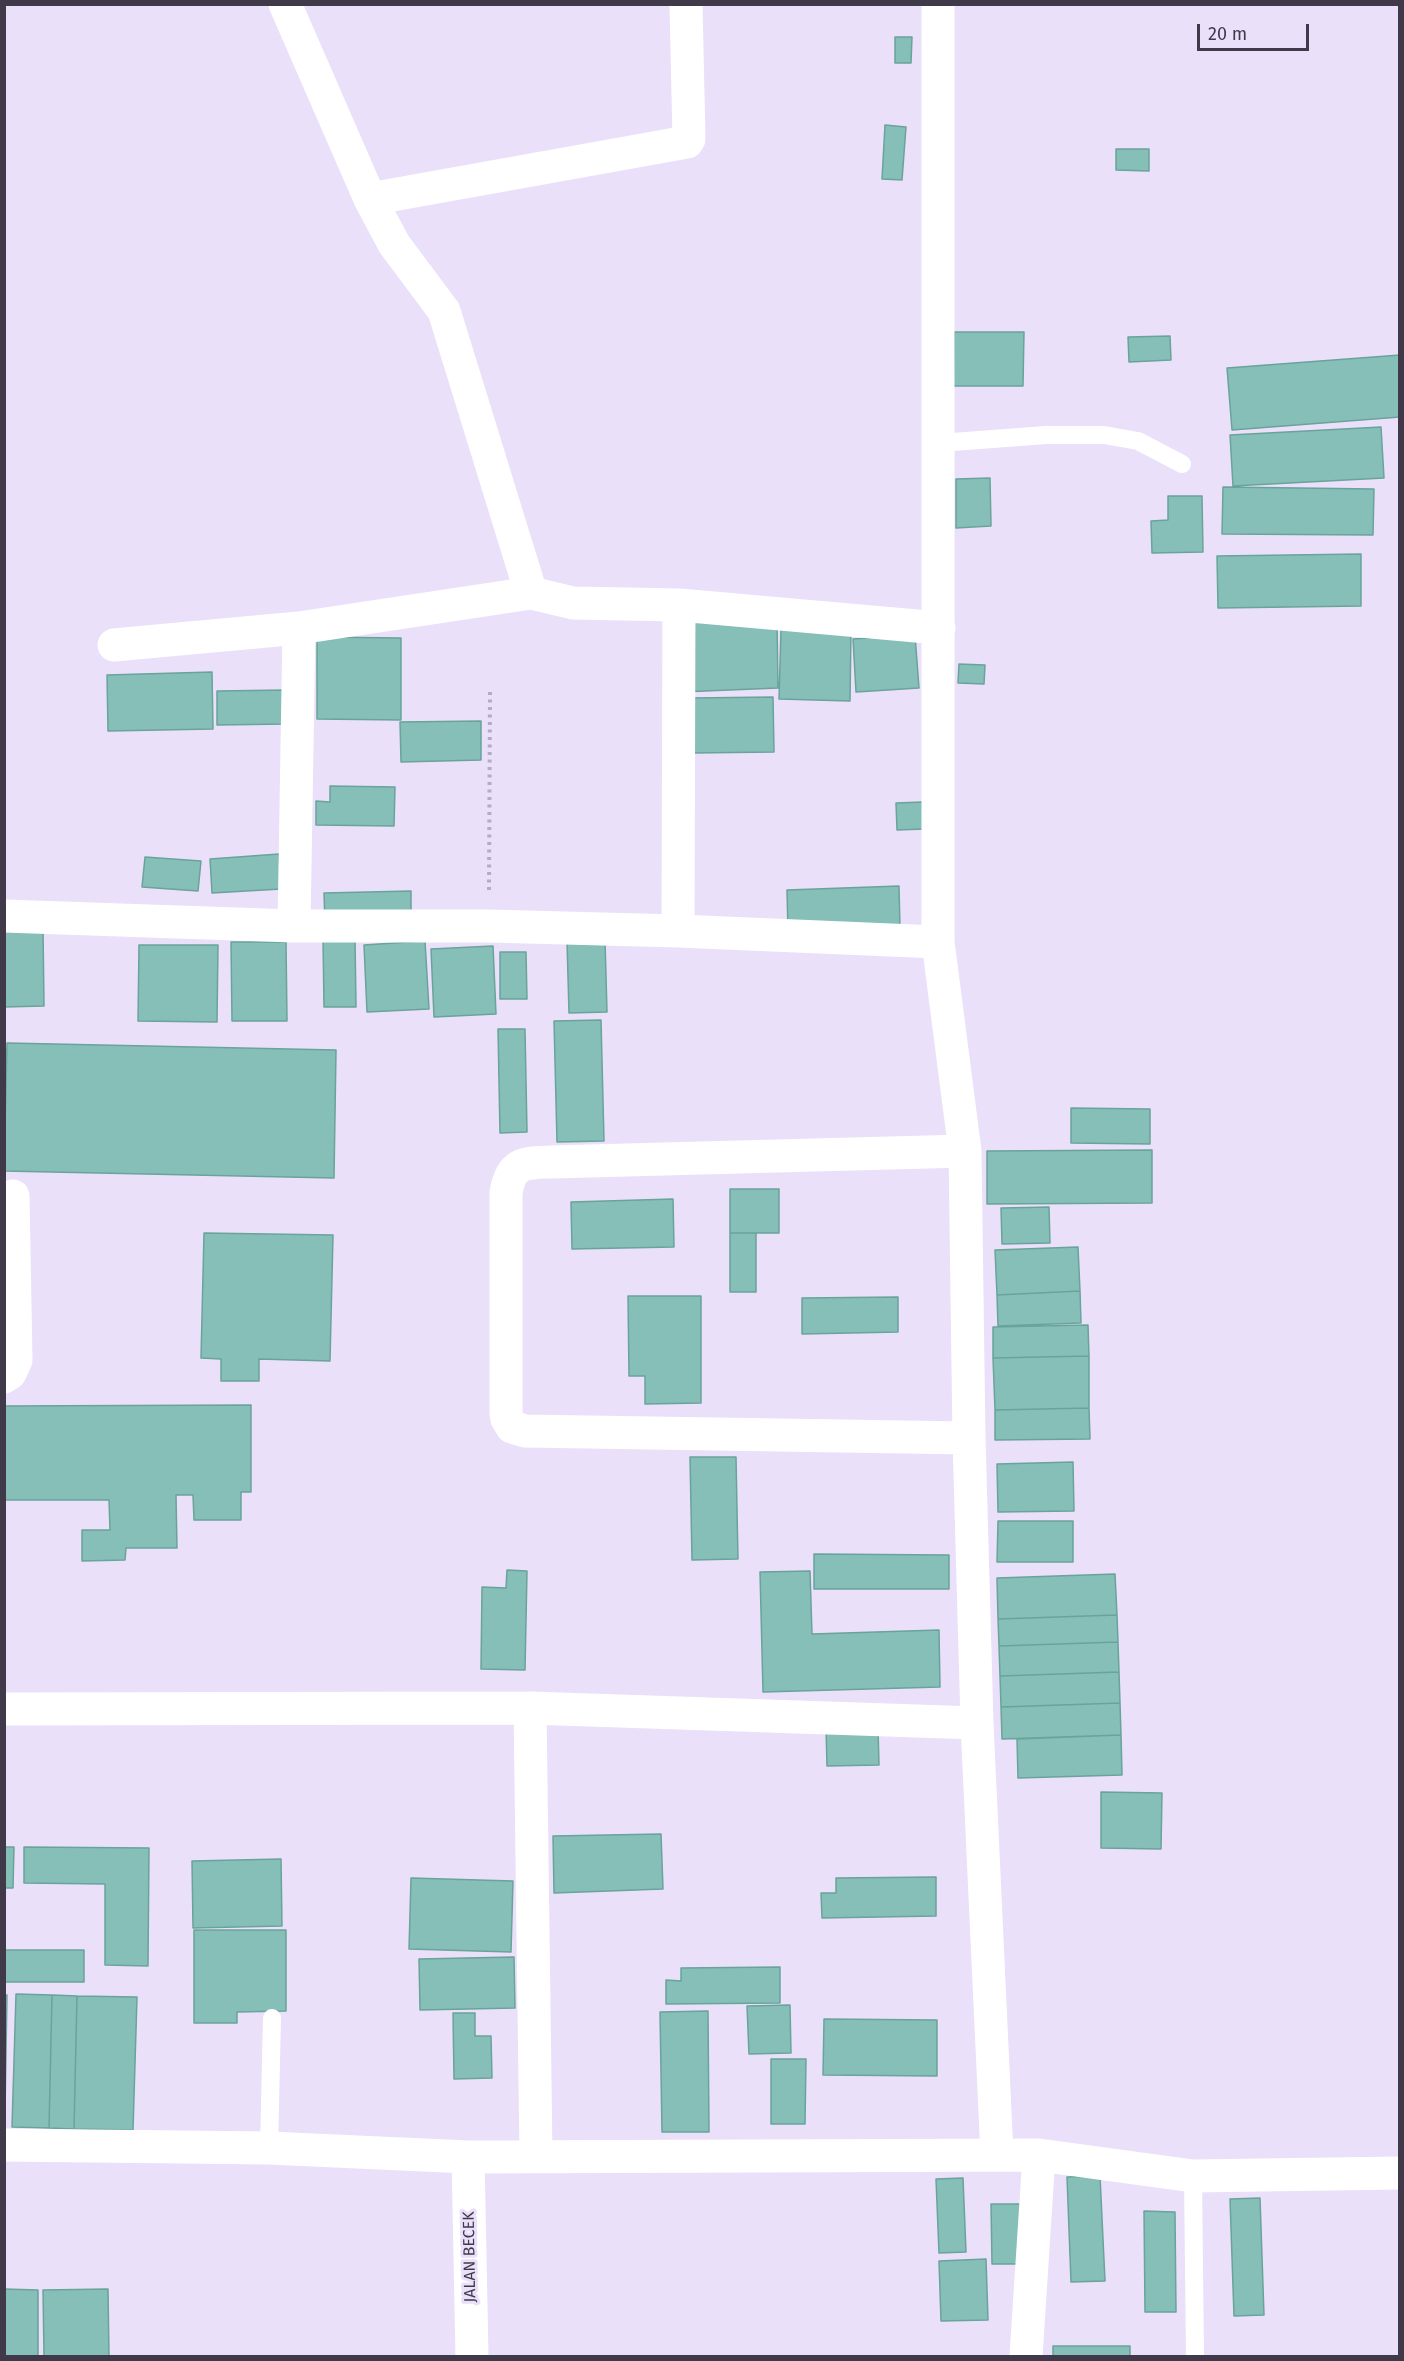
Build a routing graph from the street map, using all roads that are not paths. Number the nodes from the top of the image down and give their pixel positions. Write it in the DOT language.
graph roads {
  1 [pos="285,4"];
  2 [pos="686,4"];
  3 [pos="939,4"];
  4 [pos="370,199"];
  5 [pos="939,443"];
  6 [pos="1182,464"];
  7 [pos="531,593"];
  8 [pos="679,605"];
  9 [pos="299,628"];
  10 [pos="939,628"];
  11 [pos="114,645"];
  12 [pos="4,916"];
  13 [pos="294,926"];
  14 [pos="678,931"];
  15 [pos="938,942"];
  16 [pos="965,1151"];
  17 [pos="13,1196"];
  18 [pos="4,1377"];
  19 [pos="969,1438"];
  20 [pos="530,1708"];
  21 [pos="4,1709"];
  22 [pos="977,1723"];
  23 [pos="272,2018"];
  24 [pos="4,2145"];
  25 [pos="269,2148"];
  26 [pos="997,2155"];
  27 [pos="1039,2155"];
  28 [pos="536,2156"];
  29 [pos="468,2157"];
  30 [pos="1400,2173"];
  31 [pos="1193,2176"];
  32 [pos="472,2356"];
  33 [pos="1026,2356"];
  34 [pos="1195,2356"];
  1 -- 4 [label="street"];
  2 -- 4 [label="street"];
  3 -- 5 [label="street"];
  4 -- 7 [label="street"];
  5 -- 6 [label="lane"];
  5 -- 10 [label="street"];
  7 -- 8 [label="street"];
  7 -- 9 [label="street"];
  8 -- 10 [label="street"];
  8 -- 14 [label="street"];
  9 -- 11 [label="street"];
  9 -- 13 [label="street"];
  10 -- 15 [label="street"];
  12 -- 13 [label="street"];
  13 -- 14 [label="street"];
  14 -- 15 [label="street"];
  15 -- 16 [label="street"];
  16 -- 19 [label="street"];
  16 -- 19 [label="street"];
  17 -- 18 [label="street"];
  19 -- 22 [label="street"];
  20 -- 21 [label="street"];
  20 -- 22 [label="street"];
  20 -- 28 [label="street"];
  22 -- 26 [label="street"];
  23 -- 25 [label="lane"];
  24 -- 25 [label="street"];
  25 -- 29 [label="street"];
  26 -- 27 [label="street"];
  26 -- 28 [label="street"];
  27 -- 31 [label="street"];
  27 -- 33 [label="street"];
  28 -- 29 [label="street"];
  29 -- 32 [label="street, JALAN BECEK"];
  30 -- 31 [label="street"];
  31 -- 34 [label="lane"];
}
